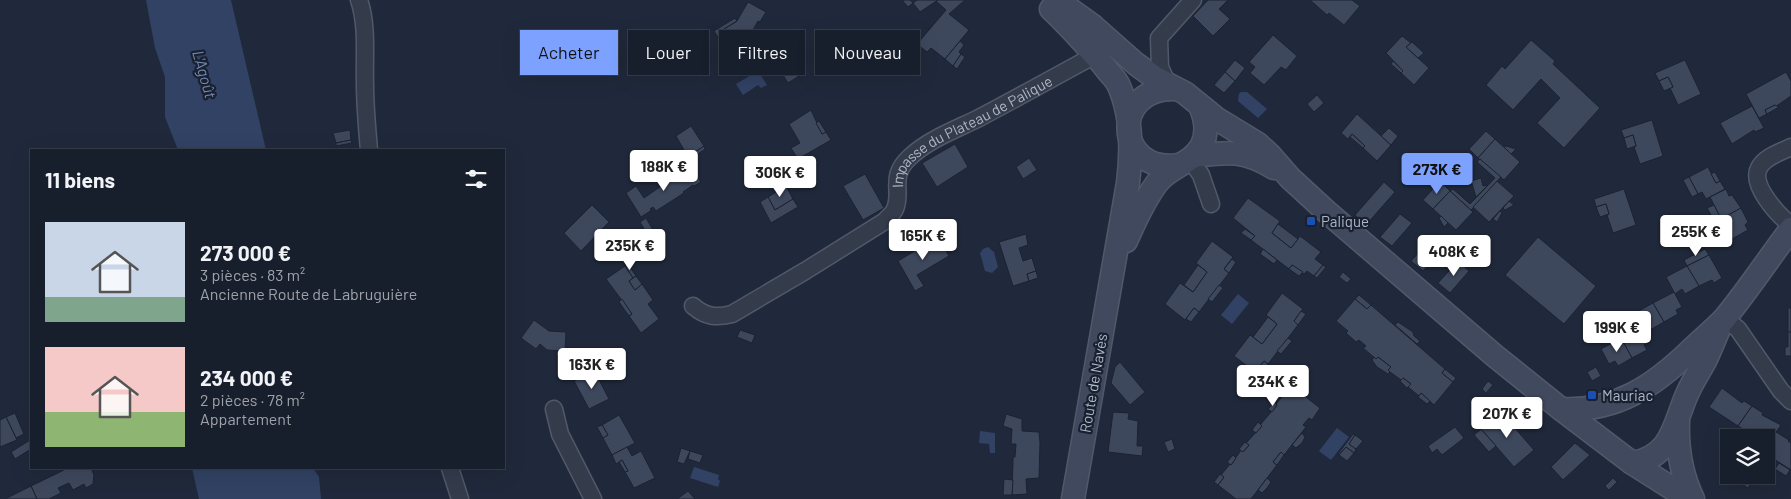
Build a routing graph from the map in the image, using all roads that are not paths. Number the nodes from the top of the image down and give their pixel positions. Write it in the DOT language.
graph roads {
  1 [pos="359,0"];
  2 [pos="1041,0"];
  3 [pos="1057,0"];
  4 [pos="1193,0"];
  5 [pos="1094,54"];
  6 [pos="1172,87"];
  7 [pos="1200,106"];
  8 [pos="1129,131"];
  9 [pos="1791,147"];
  10 [pos="369,149"];
  11 [pos="1187,160"];
  12 [pos="1290,178"];
  13 [pos="1211,204"];
  14 [pos="1791,225"];
  15 [pos="1791,229"];
  16 [pos="1114,267"];
  17 [pos="693,306"];
  18 [pos="1724,318"];
  19 [pos="1624,399"];
  20 [pos="1791,401"];
  21 [pos="554,409"];
  22 [pos="1561,409"];
  23 [pos="1678,420"];
  24 [pos="1608,445"];
  25 [pos="1632,463"];
  26 [pos="450,469"];
  27 [pos="460,499"];
  28 [pos="593,499"];
  29 [pos="1073,499"];
  30 [pos="1689,499"];
  31 [pos="1693,499"];
  1 -- 10 [label="street"];
  2 -- 5 [label="street"];
  3 -- 6 [label="street"];
  4 -- 6 [label="street"];
  5 -- 8 [label="street"];
  5 -- 17 [label="street, Impasse du Plateau de Palique"];
  6 -- 7 [label="street"];
  6 -- 8 [label="street"];
  7 -- 11 [label="street"];
  7 -- 12 [label="street"];
  8 -- 11 [label="street"];
  8 -- 16 [label="street"];
  9 -- 14 [label="street"];
  11 -- 12 [label="street"];
  11 -- 13 [label="street"];
  11 -- 16 [label="street"];
  12 -- 22 [label="street"];
  15 -- 18 [label="street"];
  16 -- 29 [label="street, Route de Navès"];
  18 -- 19 [label="street"];
  18 -- 20 [label="street"];
  18 -- 23 [label="street"];
  19 -- 22 [label="street"];
  19 -- 24 [label="street"];
  21 -- 28 [label="street"];
  22 -- 24 [label="street"];
  23 -- 25 [label="street"];
  23 -- 31 [label="street"];
  24 -- 25 [label="street"];
  25 -- 30 [label="street"];
  26 -- 27 [label="street"];
}
